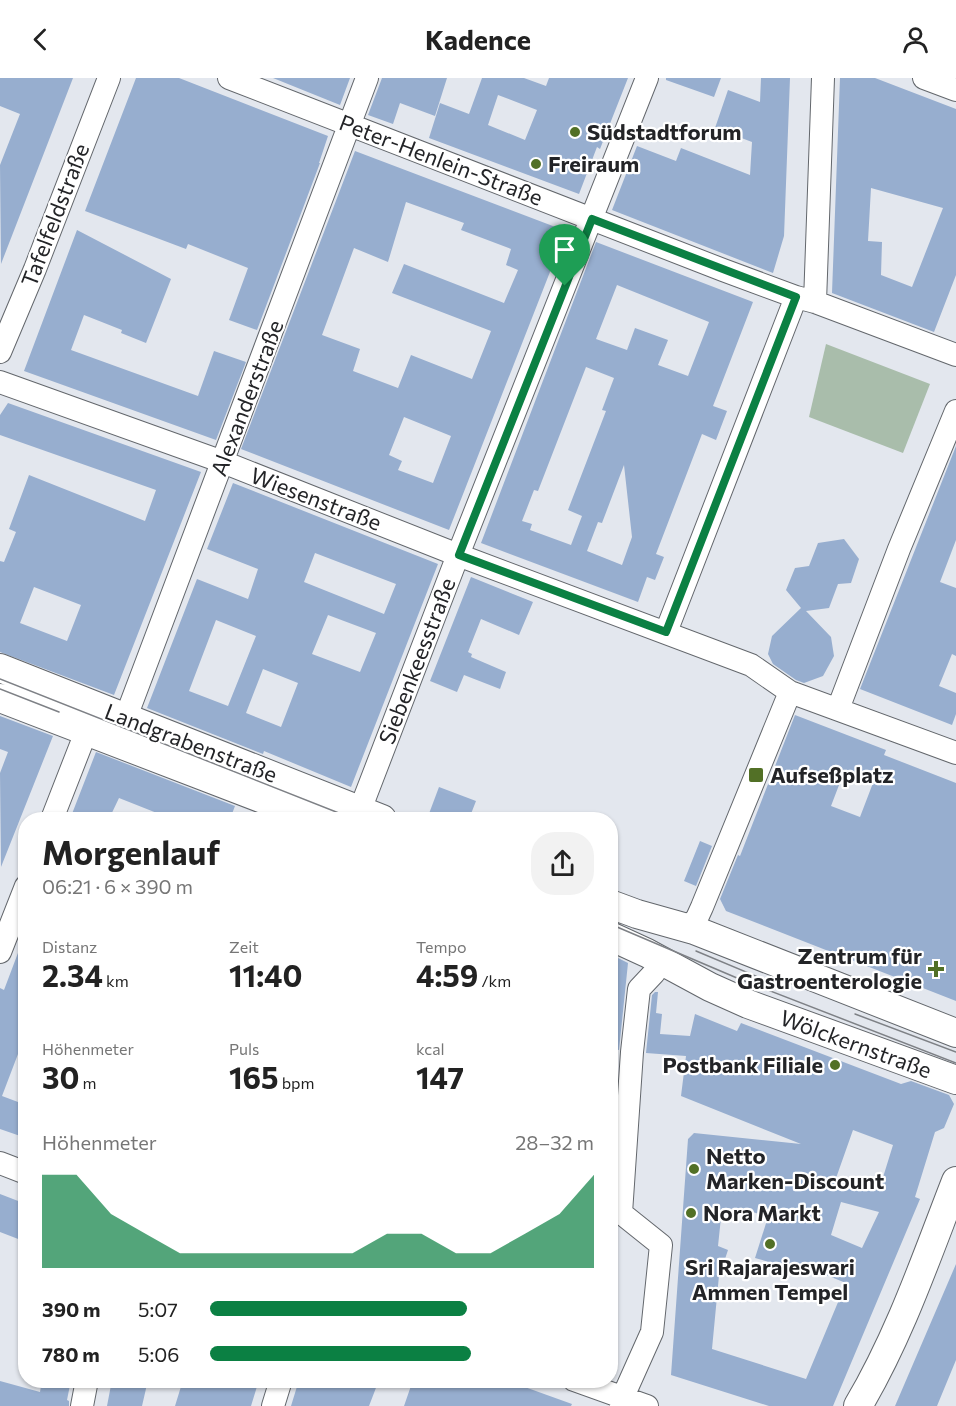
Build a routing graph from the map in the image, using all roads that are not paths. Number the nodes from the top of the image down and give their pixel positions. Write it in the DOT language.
graph roads {
  1 [pos="109,78"];
  2 [pos="229,78"];
  3 [pos="367,78"];
  4 [pos="647,78"];
  5 [pos="823,78"];
  6 [pos="924,78"];
  7 [pos="956,90"];
  8 [pos="350,124"];
  9 [pos="592,219"];
  10 [pos="806,300"];
  11 [pos="954,349"];
  12 [pos="0,352"];
  13 [pos="0,382"];
  14 [pos="956,411"];
  15 [pos="223,462"];
  16 [pos="459,555"];
  17 [pos="666,632"];
  18 [pos="0,668"];
  19 [pos="790,692"];
  20 [pos="0,698"];
  21 [pos="838,709"];
  22 [pos="126,717"];
  23 [pos="86,732"];
  24 [pos="956,753"];
  25 [pos="268,798"];
  26 [pos="55,812"];
  27 [pos="299,812"];
  28 [pos="353,812"];
  29 [pos="372,812"];
  30 [pos="18,906"];
  31 [pos="618,907"];
  32 [pos="688,928"];
  33 [pos="618,940"];
  34 [pos="0,952"];
  35 [pos="659,959"];
  36 [pos="956,1033"];
  37 [pos="956,1080"];
  38 [pos="0,1163"];
  39 [pos="18,1170"];
  40 [pos="956,1181"];
  41 [pos="85,1388"];
  42 [pos="279,1388"];
  43 [pos="591,1388"];
  44 [pos="621,1402"];
  45 [pos="82,1406"];
  46 [pos="273,1406"];
  47 [pos="647,1406"];
  48 [pos="858,1406"];
  1 -- 12 [label="street, Tafelfeldstraße"];
  2 -- 8 [label="street, Peter-Henlein-Straße"];
  3 -- 8 [label="street, Alexanderstraße"];
  4 -- 9 [label="street, Siebenkeesstraße"];
  5 -- 10 [label="street"];
  6 -- 7 [label="street"];
  8 -- 9 [label="street, Peter-Henlein-Straße"];
  8 -- 15 [label="street, Alexanderstraße"];
  9 -- 10 [label="street, Peter-Henlein-Straße"];
  9 -- 16 [label="street, Siebenkeesstraße"];
  10 -- 11 [label="street, Peter-Henlein-Straße"];
  10 -- 17 [label="street"];
  13 -- 15 [label="street, Wiesenstraße"];
  14 -- 21 [label="street"];
  15 -- 16 [label="street, Wiesenstraße"];
  15 -- 22 [label="street, Alexanderstraße"];
  16 -- 17 [label="street, Wiesenstraße"];
  16 -- 29 [label="street, Siebenkeesstraße"];
  17 -- 19 [label="street"];
  18 -- 22 [label="main road, Landgrabenstraße"];
  19 -- 21 [label="street"];
  19 -- 32 [label="street"];
  20 -- 23 [label="main road, Landgrabenstraße"];
  21 -- 24 [label="street"];
  22 -- 25 [label="main road, Landgrabenstraße"];
  23 -- 25 [label="main road, Landgrabenstraße"];
  23 -- 26 [label="street"];
  25 -- 27 [label="main road, Landgrabenstraße"];
  25 -- 28 [label="main road, Landgrabenstraße"];
  30 -- 34 [label="street"];
  31 -- 32 [label="main road"];
  32 -- 36 [label="main road, Wölckernstraße"];
  33 -- 35 [label="main road"];
  35 -- 37 [label="main road, Wölckernstraße"];
  35 -- 44 [label="street"];
  38 -- 39 [label="street"];
  40 -- 48 [label="main road"];
  41 -- 45 [label="street"];
  42 -- 46 [label="street"];
  43 -- 44 [label="street"];
  44 -- 47 [label="street"];
}
